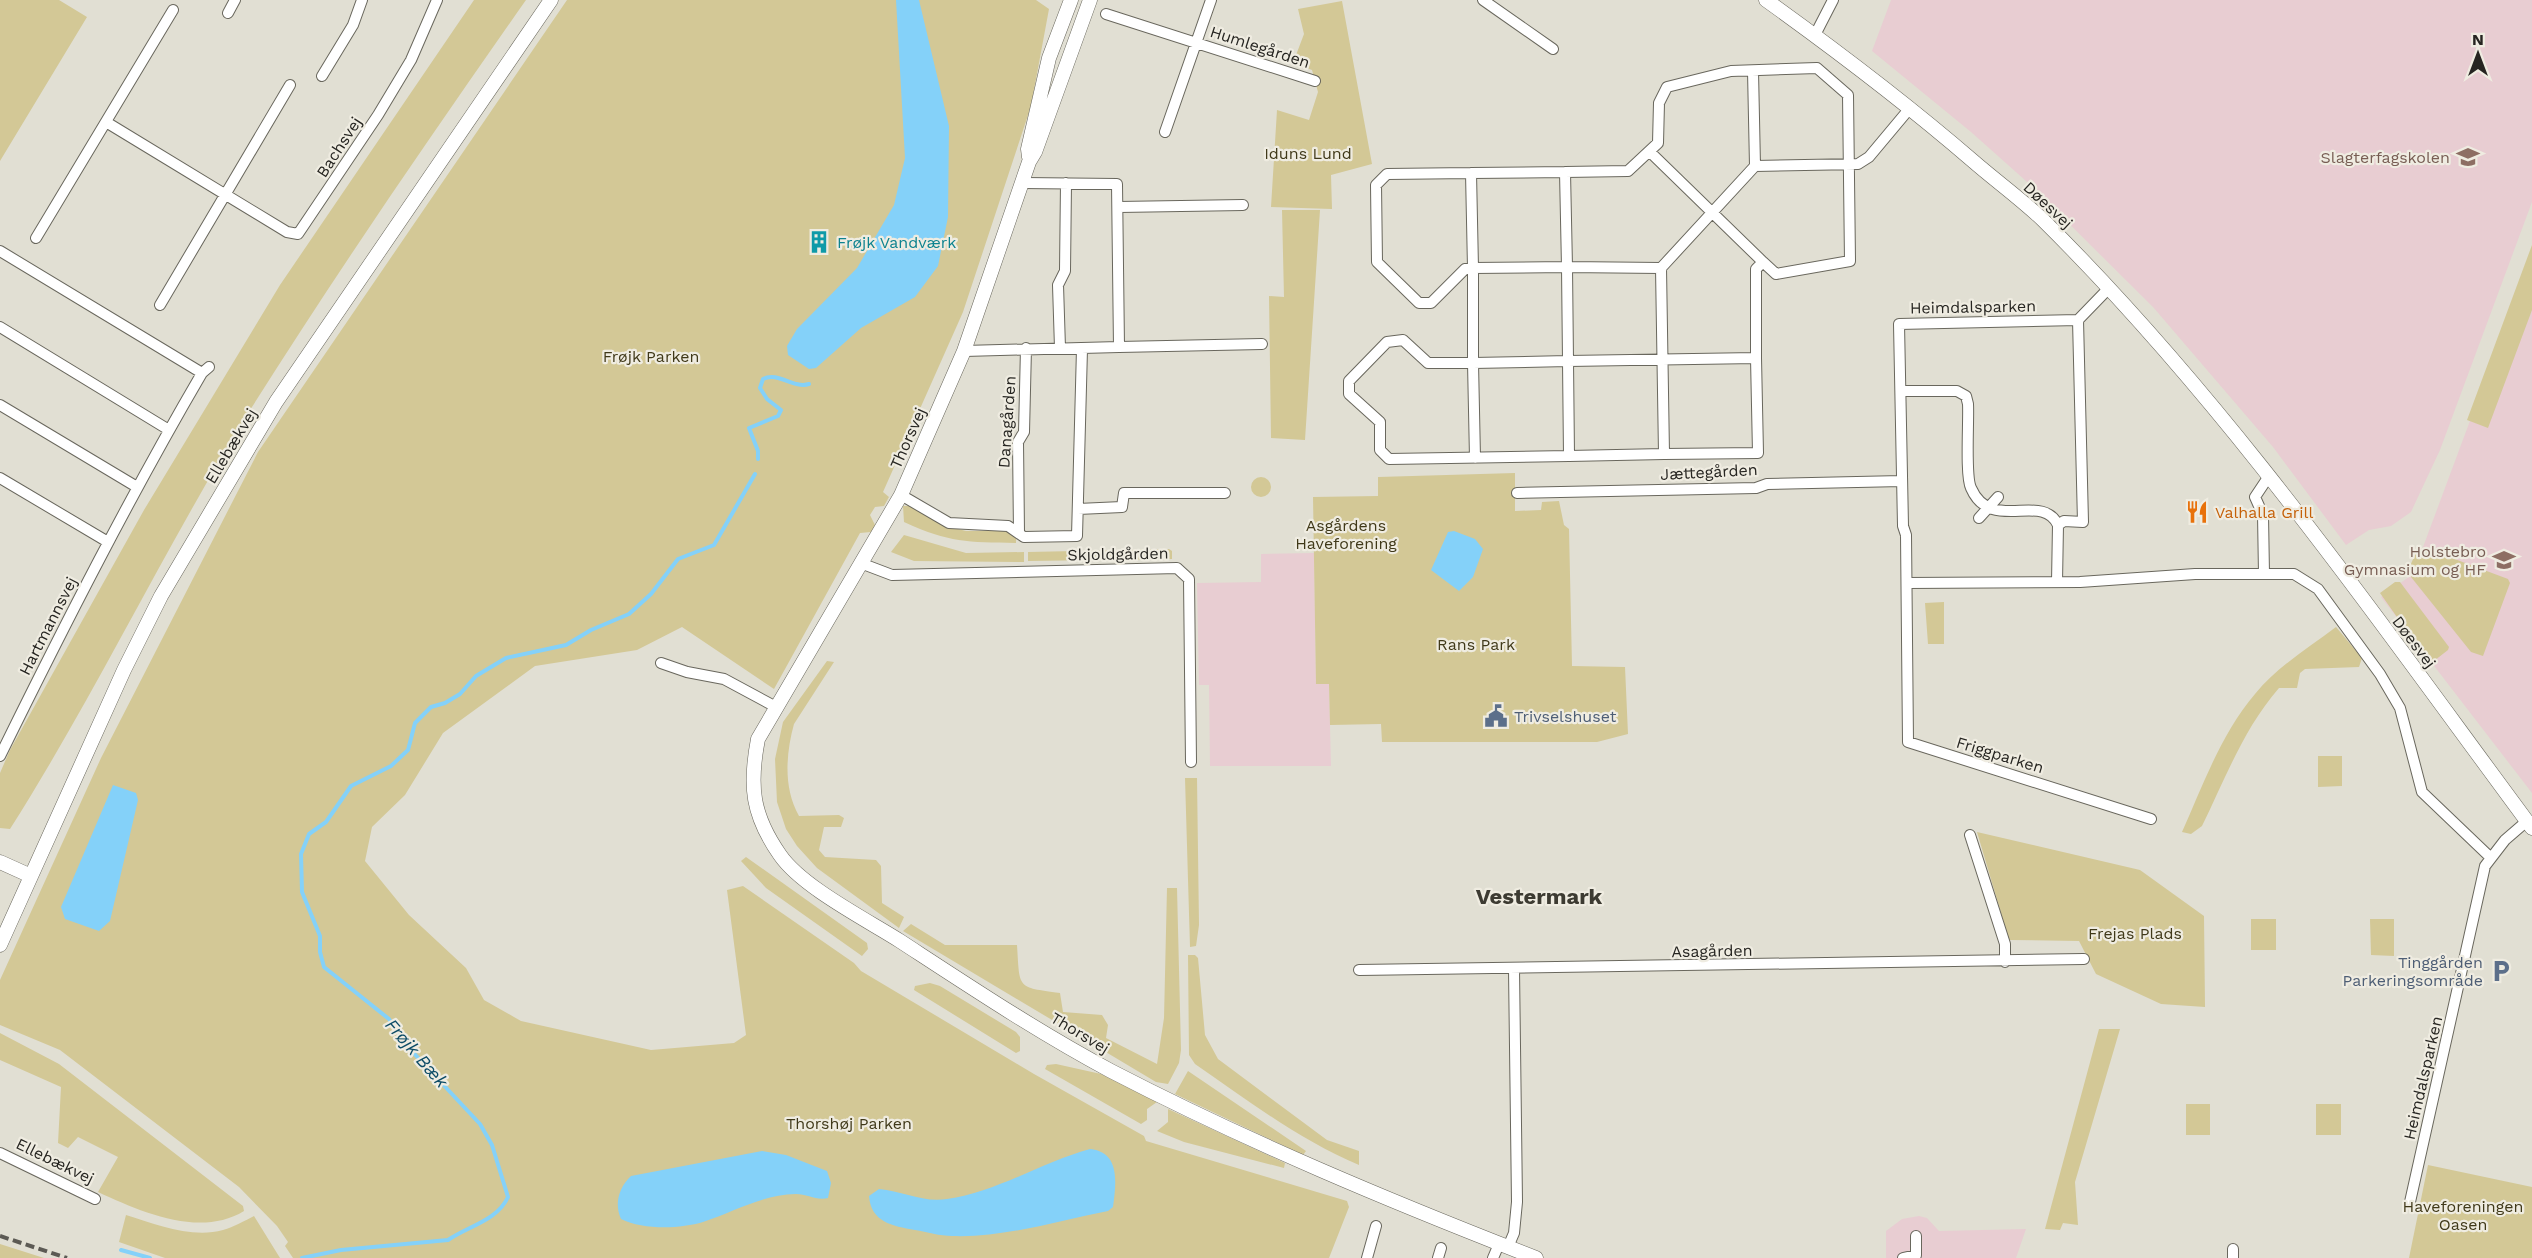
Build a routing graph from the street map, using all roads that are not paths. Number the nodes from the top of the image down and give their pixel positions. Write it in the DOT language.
graph roads {
  1 [pos="235,0"];
  2 [pos="362,0"];
  3 [pos="437,0"];
  4 [pos="551,0"];
  5 [pos="1071,0"];
  6 [pos="1090,0"];
  7 [pos="1211,0"];
  8 [pos="1483,0"];
  9 [pos="1766,0"];
  10 [pos="1833,0"];
  11 [pos="173,10"];
  12 [pos="228,13"];
  13 [pos="1106,14"];
  14 [pos="1815,35"];
  15 [pos="1197,42"];
  16 [pos="1552,50"];
  17 [pos="1753,71"];
  18 [pos="322,76"];
  19 [pos="1315,81"];
  20 [pos="290,85"];
  21 [pos="1910,108"];
  22 [pos="106,122"];
  23 [pos="1165,132"];
  24 [pos="1650,152"];
  25 [pos="1029,162"];
  26 [pos="1848,165"];
  27 [pos="1755,166"];
  28 [pos="1565,172"];
  29 [pos="1471,173"];
  30 [pos="1023,183"];
  31 [pos="1066,183"];
  32 [pos="226,195"];
  33 [pos="1243,205"];
  34 [pos="1119,207"];
  35 [pos="1714,213"];
  36 [pos="36,238"];
  37 [pos="0,251"];
  38 [pos="1763,262"];
  39 [pos="1567,267"];
  40 [pos="1473,268"];
  41 [pos="1661,268"];
  42 [pos="2109,288"];
  43 [pos="160,305"];
  44 [pos="2078,320"];
  45 [pos="0,327"];
  46 [pos="1263,344"];
  47 [pos="1119,347"];
  48 [pos="1026,348"];
  49 [pos="1060,348"];
  50 [pos="1082,349"];
  51 [pos="964,351"];
  52 [pos="1756,358"];
  53 [pos="1662,360"];
  54 [pos="1568,361"];
  55 [pos="1473,363"];
  56 [pos="1901,391"];
  57 [pos="0,405"];
  58 [pos="169,430"];
  59 [pos="1664,454"];
  60 [pos="1569,456"];
  61 [pos="1475,458"];
  62 [pos="2269,476"];
  63 [pos="0,478"];
  64 [pos="1902,481"];
  65 [pos="137,488"];
  66 [pos="1517,493"];
  67 [pos="1225,494"];
  68 [pos="901,495"];
  69 [pos="1998,497"];
  70 [pos="1988,508"];
  71 [pos="1078,509"];
  72 [pos="1979,518"];
  73 [pos="2058,525"];
  74 [pos="1019,533"];
  75 [pos="108,542"];
  76 [pos="863,564"];
  77 [pos="2264,574"];
  78 [pos="2057,582"];
  79 [pos="1906,583"];
  80 [pos="661,663"];
  81 [pos="1906,671"];
  82 [pos="776,707"];
  83 [pos="0,756"];
  84 [pos="1191,762"];
  85 [pos="2151,819"];
  86 [pos="2530,825"];
  87 [pos="1970,835"];
  88 [pos="2490,856"];
  89 [pos="0,862"];
  90 [pos="31,876"];
  91 [pos="0,945"];
  92 [pos="2084,959"];
  93 [pos="2005,962"];
  94 [pos="1514,969"];
  95 [pos="1359,970"];
  96 [pos="0,1153"];
  97 [pos="95,1199"];
  98 [pos="2410,1202"];
  99 [pos="1376,1226"];
  100 [pos="1916,1236"];
  101 [pos="1503,1245"];
  102 [pos="1367,1258"];
  103 [pos="1493,1258"];
  104 [pos="1536,1258"];
  105 [pos="1904,1258"];
  1 -- 12 [label="street"];
  2 -- 18 [label="street"];
  3 -- 32 [label="street, Bachsvej"];
  4 -- 90 [label="street, Ellebækvej"];
  5 -- 25 [label="street, Thorsvej"];
  6 -- 25 [label="street, Thorsvej"];
  7 -- 15 [label="street, Humlegården"];
  8 -- 16 [label="street"];
  9 -- 14 [label="street, Døesvej"];
  10 -- 14 [label="street"];
  11 -- 22 [label="street"];
  13 -- 15 [label="street, Humlegården"];
  14 -- 21 [label="street, Døesvej"];
  15 -- 19 [label="street, Humlegården"];
  15 -- 23 [label="street, Humlegården"];
  17 -- 24 [label="street"];
  17 -- 26 [label="street"];
  17 -- 27 [label="street"];
  20 -- 32 [label="street"];
  21 -- 26 [label="street"];
  21 -- 42 [label="street, Døesvej"];
  22 -- 32 [label="street, Bachsvej"];
  22 -- 36 [label="street"];
  24 -- 28 [label="street"];
  24 -- 35 [label="street"];
  25 -- 30 [label="street, Thorsvej"];
  26 -- 27 [label="street"];
  26 -- 38 [label="street"];
  27 -- 35 [label="street"];
  28 -- 29 [label="street"];
  28 -- 39 [label="street"];
  29 -- 40 [label="street"];
  29 -- 40 [label="street"];
  30 -- 31 [label="street"];
  30 -- 51 [label="street, Thorsvej"];
  31 -- 34 [label="street"];
  31 -- 49 [label="street"];
  32 -- 43 [label="street"];
  33 -- 34 [label="street"];
  34 -- 47 [label="street"];
  35 -- 38 [label="street"];
  35 -- 41 [label="street"];
  37 -- 58 [label="street, Hartmannsvej"];
  38 -- 52 [label="street"];
  39 -- 40 [label="street"];
  39 -- 41 [label="street"];
  39 -- 54 [label="street"];
  40 -- 55 [label="street"];
  41 -- 53 [label="street"];
  42 -- 44 [label="street"];
  42 -- 62 [label="street, Døesvej"];
  44 -- 56 [label="street, Heimdalsparken"];
  44 -- 73 [label="street"];
  45 -- 58 [label="street"];
  46 -- 47 [label="street"];
  47 -- 50 [label="street"];
  48 -- 49 [label="street"];
  48 -- 51 [label="street"];
  48 -- 74 [label="street, Danagården"];
  49 -- 50 [label="street"];
  50 -- 71 [label="street"];
  51 -- 68 [label="street, Thorsvej"];
  52 -- 53 [label="street"];
  52 -- 59 [label="street"];
  53 -- 54 [label="street"];
  53 -- 59 [label="street"];
  54 -- 55 [label="street"];
  54 -- 60 [label="street"];
  55 -- 61 [label="street"];
  55 -- 61 [label="street"];
  56 -- 64 [label="street, Heimdalsparken"];
  56 -- 70 [label="street"];
  57 -- 65 [label="street"];
  58 -- 65 [label="street, Hartmannsvej"];
  59 -- 60 [label="street"];
  60 -- 61 [label="street"];
  62 -- 77 [label="street"];
  62 -- 86 [label="street, Døesvej"];
  63 -- 75 [label="street"];
  64 -- 66 [label="street, Jættegården"];
  64 -- 79 [label="street, Heimdalsparken"];
  65 -- 75 [label="street, Hartmannsvej"];
  67 -- 71 [label="street"];
  68 -- 74 [label="street"];
  68 -- 76 [label="street, Thorsvej"];
  69 -- 70 [label="street"];
  70 -- 72 [label="street"];
  70 -- 73 [label="street"];
  71 -- 74 [label="street"];
  73 -- 78 [label="street"];
  75 -- 83 [label="street, Hartmannsvej"];
  76 -- 82 [label="street, Thorsvej"];
  76 -- 84 [label="street, Skjoldgården"];
  77 -- 78 [label="street"];
  77 -- 88 [label="street"];
  78 -- 79 [label="street"];
  79 -- 81 [label="street, Heimdalsparken"];
  80 -- 82 [label="street"];
  81 -- 85 [label="street, Friggparken"];
  82 -- 101 [label="street, Thorsvej"];
  86 -- 88 [label="street, Heimdalsparken"];
  87 -- 93 [label="street"];
  88 -- 98 [label="street, Heimdalsparken"];
  89 -- 90 [label="street"];
  90 -- 91 [label="street, Ellebækvej"];
  92 -- 93 [label="street, Asagården"];
  93 -- 94 [label="street, Asagården"];
  94 -- 95 [label="street, Asagården"];
  94 -- 101 [label="street"];
  96 -- 97 [label="street, Ellebækvej"];
  99 -- 102 [label="street"];
  100 -- 105 [label="street"];
  101 -- 103 [label="street"];
  101 -- 104 [label="street, Thorsvej"];
}
